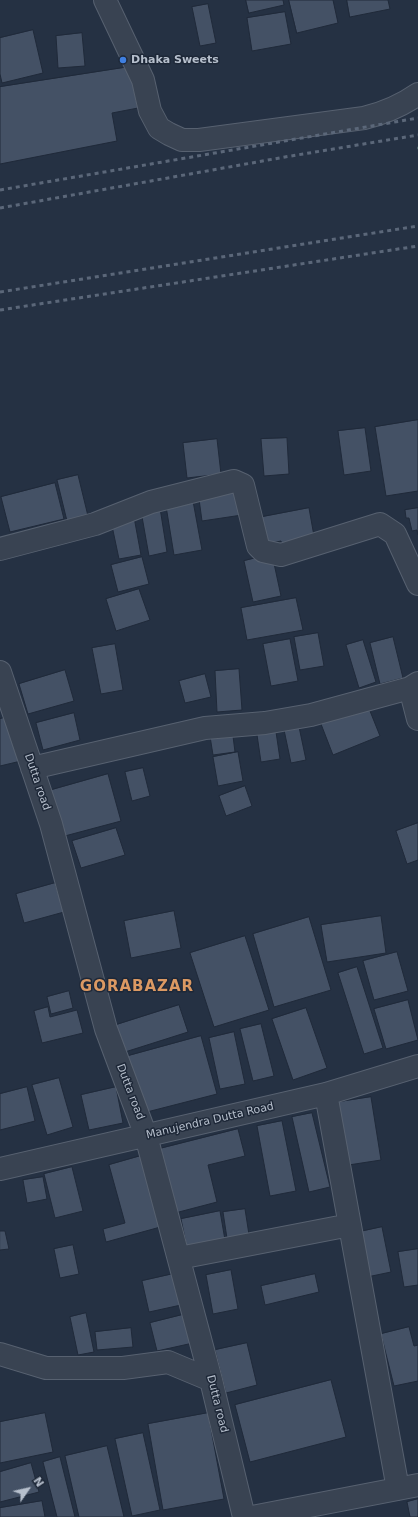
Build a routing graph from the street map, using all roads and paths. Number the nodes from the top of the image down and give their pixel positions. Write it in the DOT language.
graph roads {
  1 [pos="105,0"];
  2 [pos="418,94"];
  3 [pos="0,549"];
  4 [pos="418,584"];
  5 [pos="0,672"];
  6 [pos="414,686"];
  7 [pos="418,719"];
  8 [pos="32,768"];
  9 [pos="418,1066"];
  10 [pos="326,1094"];
  11 [pos="146,1136"];
  12 [pos="0,1169"];
  13 [pos="350,1225"];
  14 [pos="179,1258"];
  15 [pos="0,1354"];
  16 [pos="211,1380"];
  17 [pos="408,1487"];
  18 [pos="341,1508"];
  19 [pos="244,1517"];
  20 [pos="252,1517"];
  1 -- 2 [label="street"];
  3 -- 4 [label="street"];
  5 -- 8 [label="street, Dutta road"];
  6 -- 7 [label="street"];
  6 -- 8 [label="street"];
  8 -- 11 [label="street, Dutta road"];
  9 -- 10 [label="street, Manujendra Dutta Road"];
  10 -- 11 [label="street, Manujendra Dutta Road"];
  10 -- 13 [label="street"];
  11 -- 12 [label="street, Manujendra Dutta Road"];
  11 -- 14 [label="street, Dutta road"];
  13 -- 14 [label="street"];
  13 -- 17 [label="street"];
  14 -- 16 [label="street, Dutta road"];
  15 -- 16 [label="street"];
  16 -- 19 [label="street, Dutta road"];
  17 -- 18 [label="street"];
  18 -- 20 [label="street"];
}
